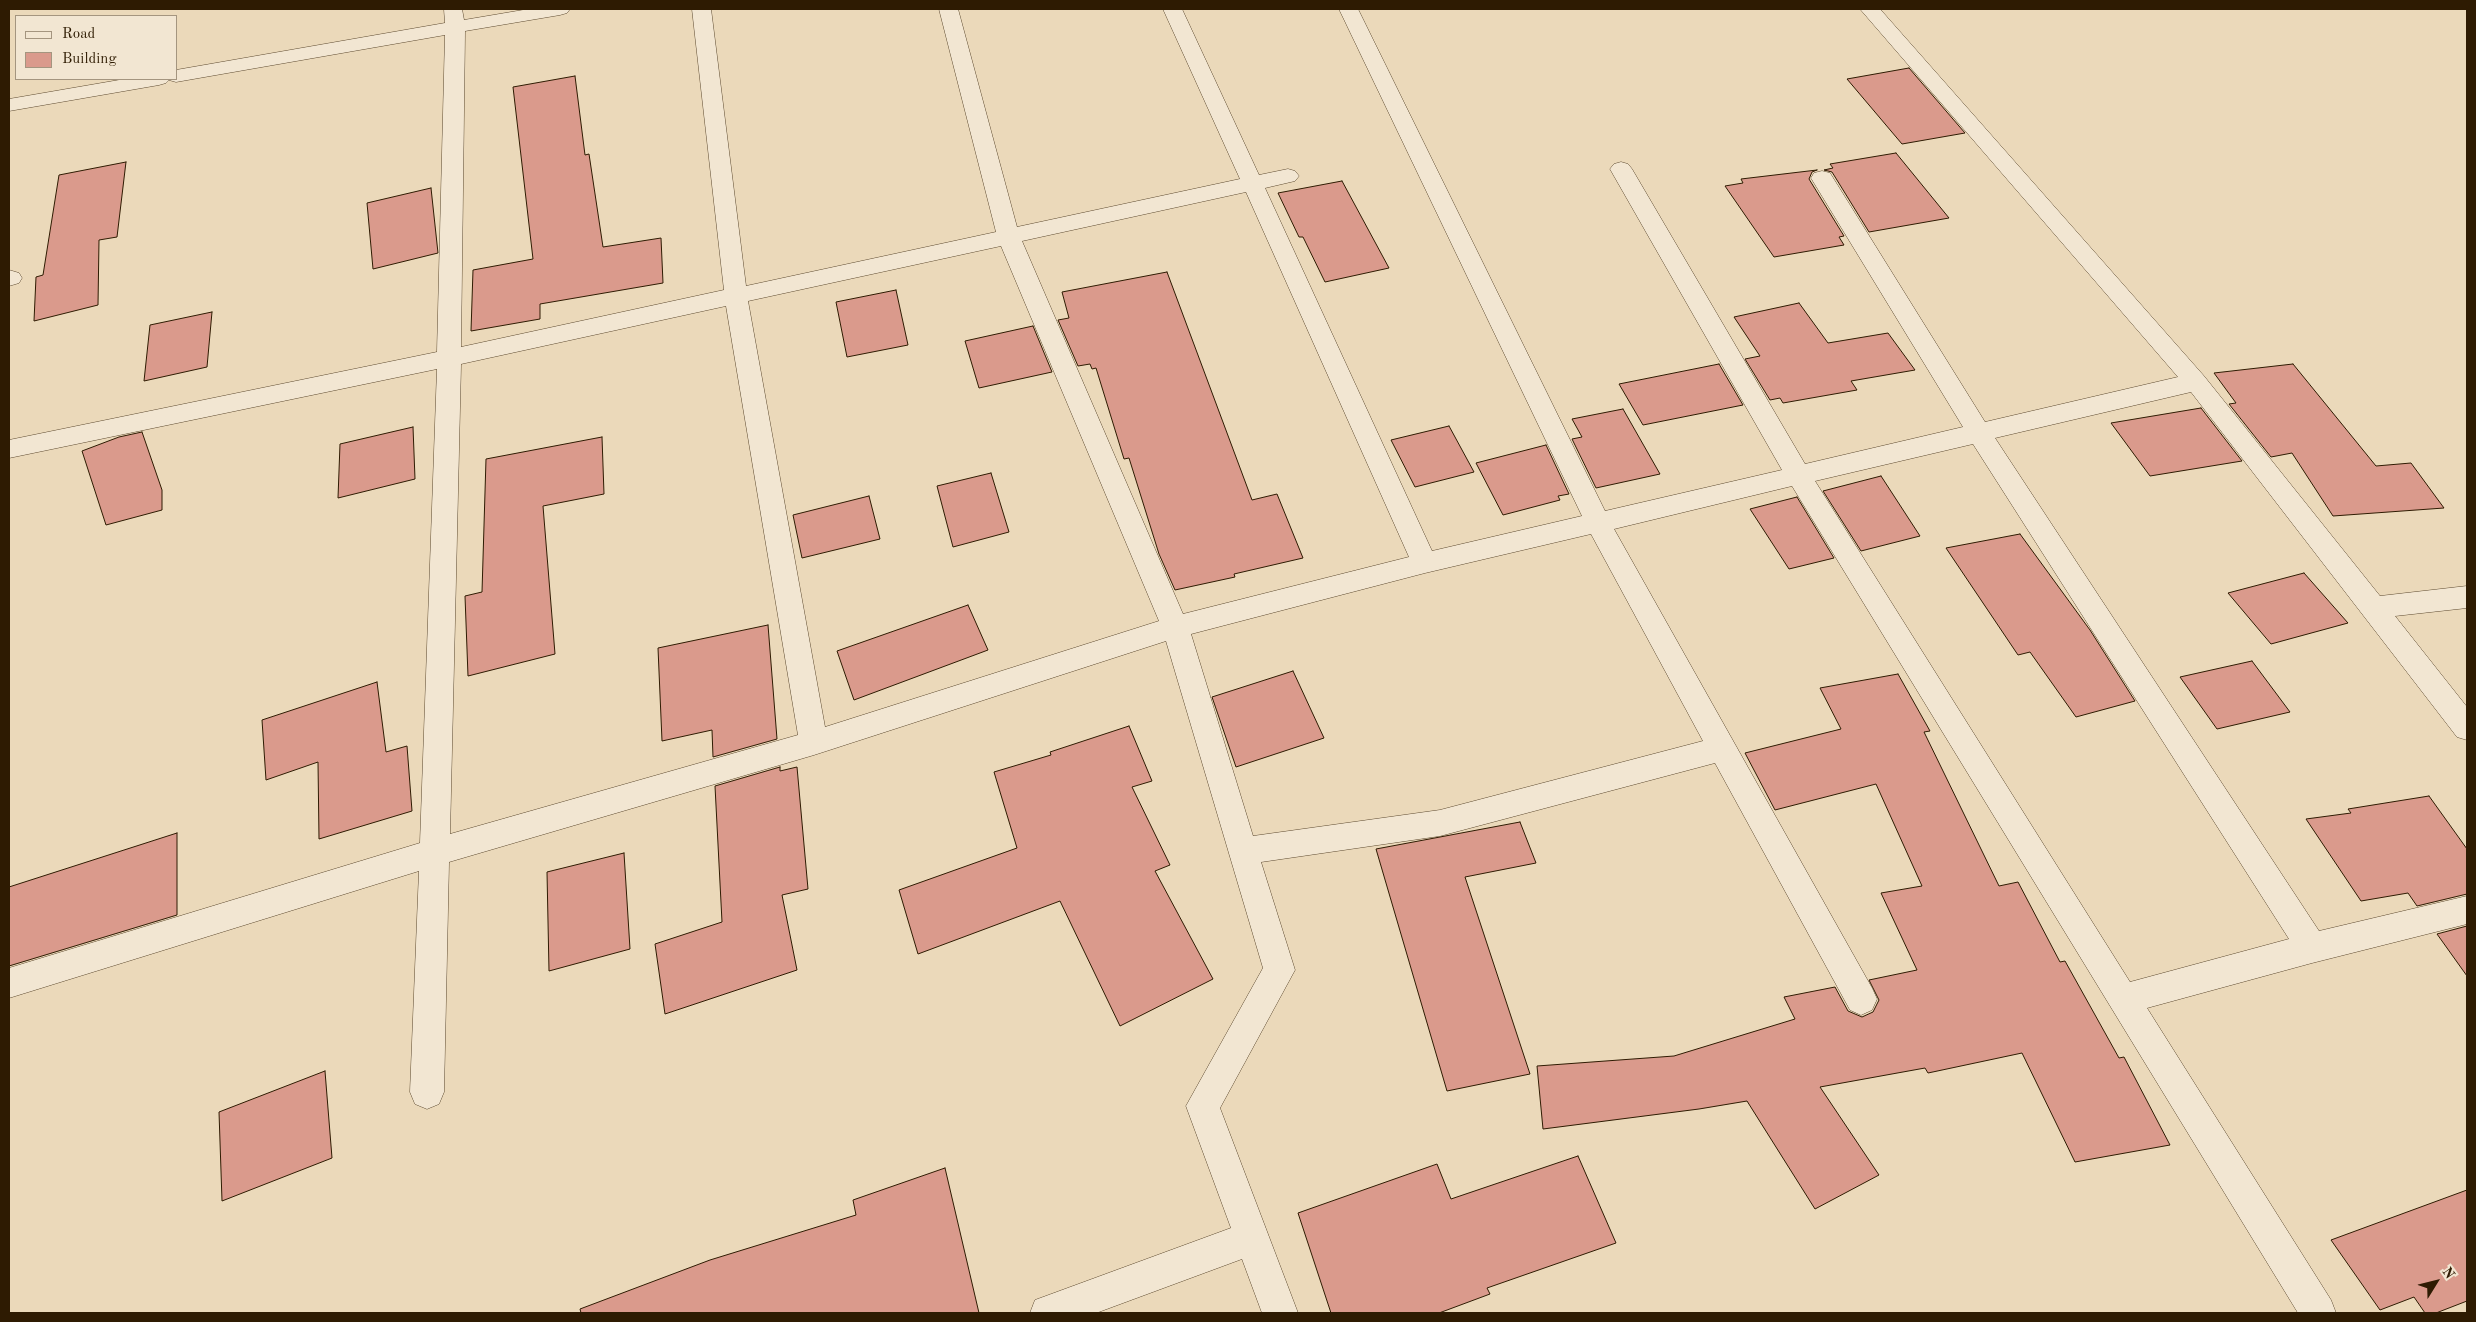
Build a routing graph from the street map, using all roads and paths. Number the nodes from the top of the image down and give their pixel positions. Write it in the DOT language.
graph roads {
  1 [pos="560,9"];
  2 [pos="700,9"];
  3 [pos="948,9"];
  4 [pos="1173,9"];
  5 [pos="1348,9"];
  6 [pos="1870,9"];
  7 [pos="454,18"];
  8 [pos="178,76"];
  9 [pos="153,80"];
  10 [pos="9,105"];
  11 [pos="1621,169"];
  12 [pos="1288,176"];
  13 [pos="1822,178"];
  14 [pos="1251,184"];
  15 [pos="1008,235"];
  16 [pos="736,295"];
  17 [pos="448,358"];
  18 [pos="2196,382"];
  19 [pos="1979,433"];
  20 [pos="9,449"];
  21 [pos="1798,475"];
  22 [pos="1597,521"];
  23 [pos="1425,563"];
  24 [pos="2467,597"];
  25 [pos="2375,608"];
  26 [pos="1175,627"];
  27 [pos="2467,728"];
  28 [pos="814,743"];
  29 [pos="1723,748"];
  30 [pos="1244,851"];
  31 [pos="435,852"];
  32 [pos="2467,910"];
  33 [pos="2312,948"];
  34 [pos="9,983"];
  35 [pos="1861,999"];
  36 [pos="2123,999"];
  37 [pos="427,1092"];
  38 [pos="1252,1238"];
  39 [pos="1048,1313"];
  40 [pos="1280,1313"];
  41 [pos="2318,1313"];
  1 -- 7 [label="street"];
  2 -- 16 [label="street"];
  3 -- 15 [label="street"];
  4 -- 14 [label="street"];
  5 -- 22 [label="street"];
  6 -- 18 [label="street"];
  7 -- 8 [label="street"];
  7 -- 17 [label="street"];
  9 -- 10 [label="street"];
  11 -- 21 [label="street"];
  12 -- 14 [label="street"];
  13 -- 19 [label="street"];
  14 -- 15 [label="street"];
  14 -- 23 [label="street"];
  15 -- 16 [label="street"];
  15 -- 26 [label="street"];
  16 -- 17 [label="street"];
  16 -- 28 [label="street"];
  17 -- 20 [label="street"];
  17 -- 31 [label="street"];
  18 -- 19 [label="street"];
  18 -- 25 [label="street"];
  19 -- 21 [label="street"];
  19 -- 33 [label="street"];
  21 -- 22 [label="street"];
  21 -- 36 [label="street"];
  22 -- 23 [label="street"];
  22 -- 29 [label="street"];
  23 -- 26 [label="street"];
  24 -- 25 [label="street"];
  25 -- 27 [label="street"];
  26 -- 28 [label="street"];
  26 -- 30 [label="street"];
  28 -- 31 [label="street"];
  29 -- 30 [label="street"];
  29 -- 35 [label="street"];
  30 -- 38 [label="street"];
  31 -- 34 [label="street"];
  31 -- 37 [label="street"];
  32 -- 33 [label="street"];
  33 -- 36 [label="street"];
  36 -- 41 [label="street"];
  38 -- 39 [label="street"];
  38 -- 40 [label="street"];
}
